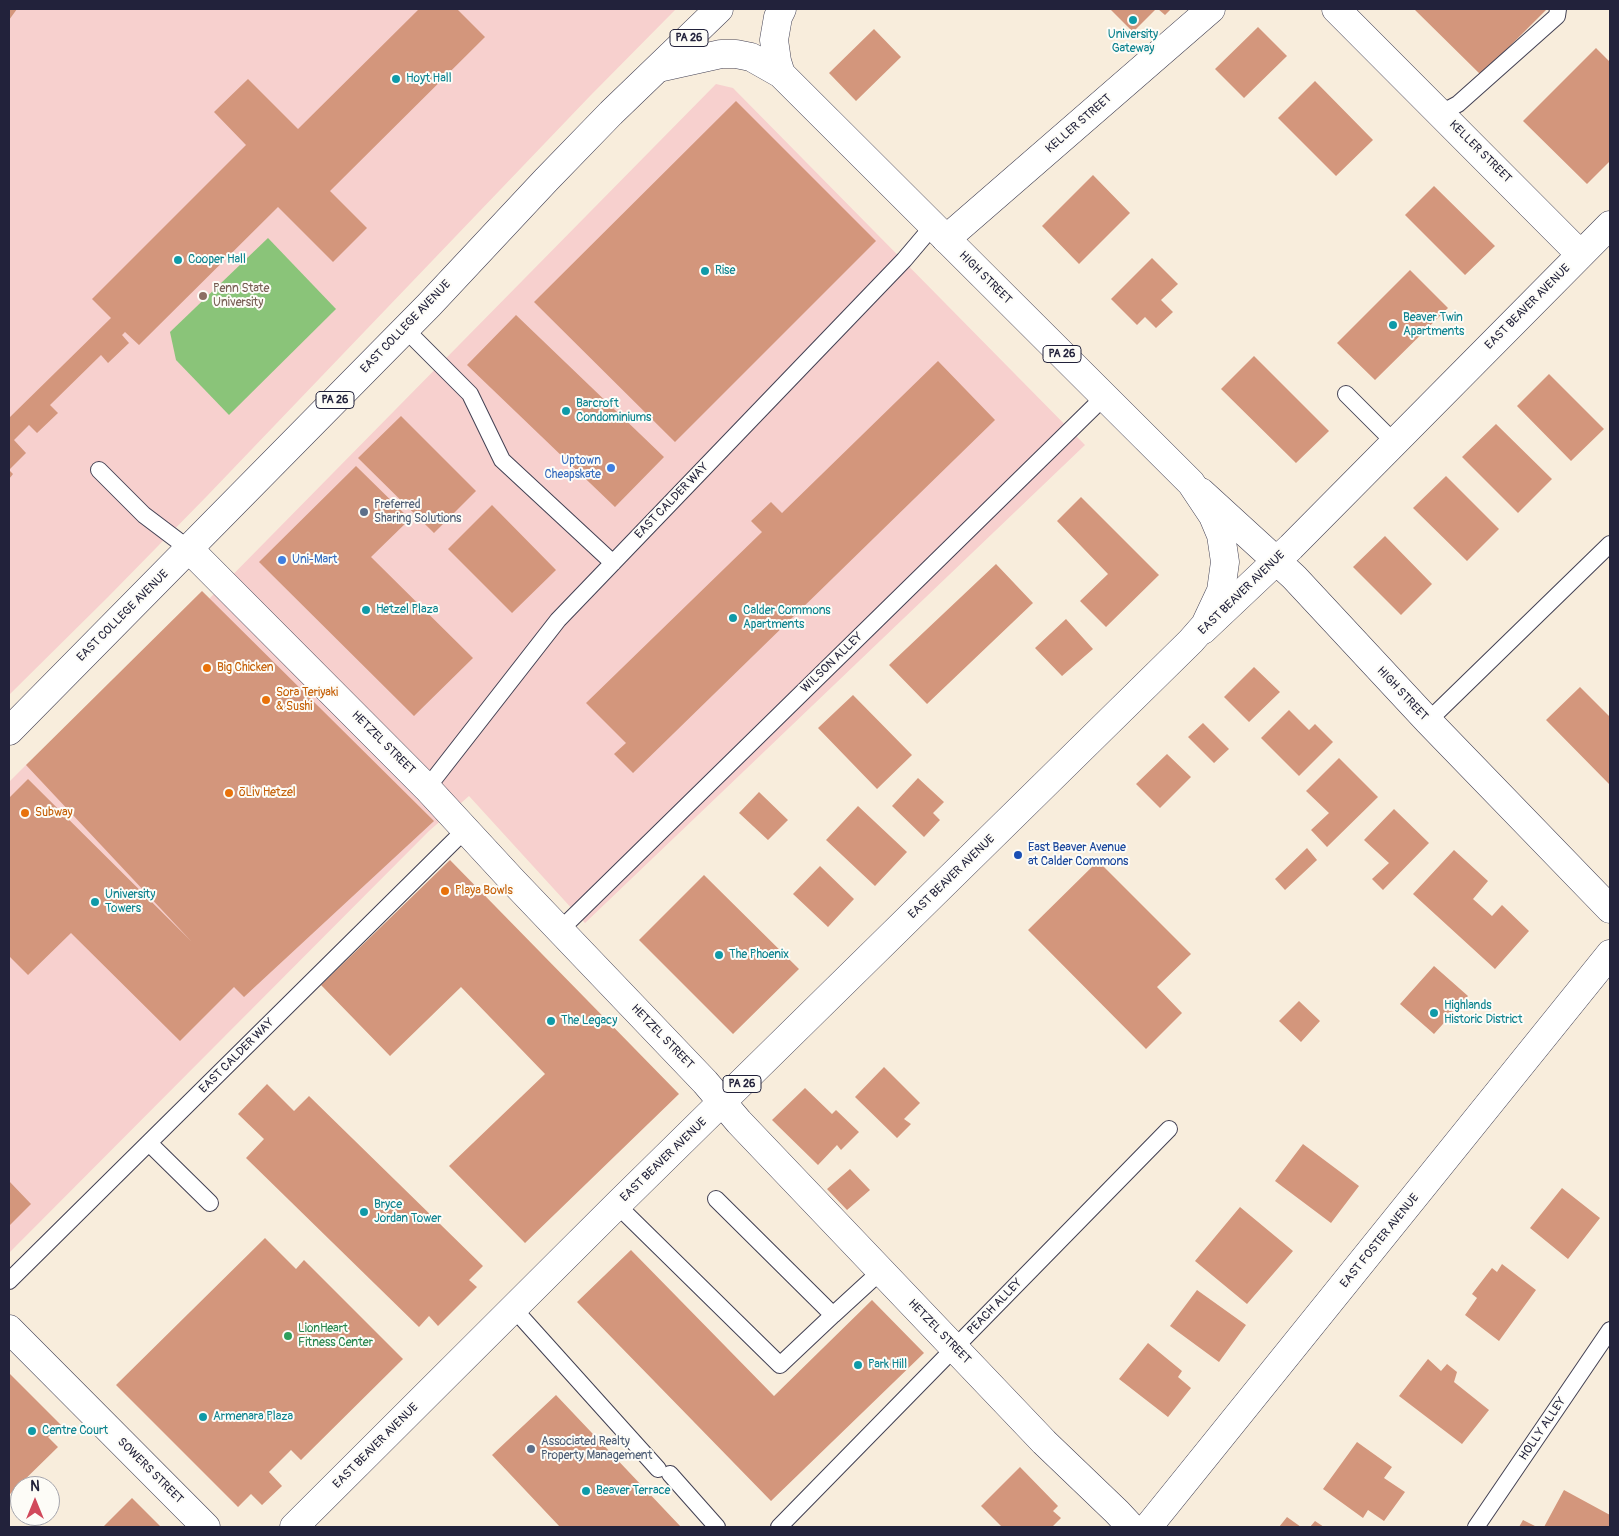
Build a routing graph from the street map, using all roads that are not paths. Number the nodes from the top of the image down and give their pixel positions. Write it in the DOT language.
graph roads {
  1 [pos="720,9"];
  2 [pos="782,9"];
  3 [pos="1211,9"];
  4 [pos="1336,9"];
  5 [pos="1558,9"];
  6 [pos="658,68"];
  7 [pos="781,74"];
  8 [pos="1440,113"];
  9 [pos="1610,225"];
  10 [pos="939,233"];
  11 [pos="1580,254"];
  12 [pos="405,329"];
  13 [pos="1346,394"];
  14 [pos="1104,397"];
  15 [pos="1394,442"];
  16 [pos="99,470"];
  17 [pos="1190,482"];
  18 [pos="1610,544"];
  19 [pos="189,549"];
  20 [pos="1277,560"];
  21 [pos="612,563"];
  22 [pos="1191,641"];
  23 [pos="1428,721"];
  24 [pos="9,731"];
  25 [pos="427,788"];
  26 [pos="465,830"];
  27 [pos="1610,909"];
  28 [pos="560,930"];
  29 [pos="1610,954"];
  30 [pos="722,1103"];
  31 [pos="1169,1129"];
  32 [pos="149,1143"];
  33 [pos="716,1199"];
  34 [pos="210,1203"];
  35 [pos="617,1205"];
  36 [pos="881,1271"];
  37 [pos="9,1281"];
  38 [pos="514,1309"];
  39 [pos="833,1315"];
  40 [pos="9,1329"];
  41 [pos="1610,1330"];
  42 [pos="954,1348"];
  43 [pos="206,1527"];
  44 [pos="294,1527"];
  45 [pos="717,1527"];
  46 [pos="779,1527"];
  47 [pos="1131,1527"];
  48 [pos="1148,1527"];
  49 [pos="1476,1527"];
  1 -- 6 [label="street, EAST COLLEGE AVENUE / PA 26"];
  2 -- 7 [label="street"];
  3 -- 10 [label="street, KELLER STREET"];
  4 -- 8 [label="street, KELLER STREET"];
  5 -- 8 [label="lane"];
  6 -- 7 [label="street, HIGH STREET"];
  6 -- 12 [label="street, EAST COLLEGE AVENUE / PA 26"];
  7 -- 10 [label="street, HIGH STREET / PA 26"];
  8 -- 11 [label="street, KELLER STREET"];
  9 -- 11 [label="street, EAST BEAVER AVENUE"];
  10 -- 14 [label="street, HIGH STREET / PA 26"];
  10 -- 21 [label="lane, EAST CALDER WAY"];
  11 -- 15 [label="street, EAST BEAVER AVENUE"];
  12 -- 19 [label="street, EAST COLLEGE AVENUE / PA 26"];
  12 -- 21 [label="lane"];
  13 -- 15 [label="lane"];
  14 -- 17 [label="street, HIGH STREET / PA 26"];
  14 -- 28 [label="lane, WILSON ALLEY"];
  15 -- 20 [label="street, EAST BEAVER AVENUE"];
  16 -- 19 [label="lane"];
  17 -- 20 [label="street, HIGH STREET"];
  17 -- 22 [label="street, HIGH STREET / PA 26"];
  18 -- 23 [label="lane"];
  19 -- 24 [label="street, EAST COLLEGE AVENUE / PA 26"];
  19 -- 25 [label="street, HETZEL STREET"];
  20 -- 22 [label="street, EAST BEAVER AVENUE"];
  20 -- 23 [label="street, HIGH STREET"];
  21 -- 25 [label="lane, EAST CALDER WAY"];
  22 -- 30 [label="street, EAST BEAVER AVENUE / PA 26"];
  23 -- 27 [label="street, HIGH STREET"];
  25 -- 26 [label="street, HETZEL STREET"];
  26 -- 28 [label="street, HETZEL STREET"];
  26 -- 32 [label="lane, EAST CALDER WAY"];
  28 -- 30 [label="street, HETZEL STREET"];
  29 -- 48 [label="street, EAST FOSTER AVENUE"];
  30 -- 35 [label="street, EAST BEAVER AVENUE / PA 26"];
  30 -- 36 [label="street, HETZEL STREET"];
  31 -- 42 [label="lane, PEACH ALLEY"];
  32 -- 34 [label="lane"];
  32 -- 37 [label="lane, EAST CALDER WAY"];
  33 -- 39 [label="lane"];
  35 -- 38 [label="street, EAST BEAVER AVENUE / PA 26"];
  35 -- 39 [label="lane"];
  36 -- 39 [label="lane"];
  36 -- 42 [label="street, HETZEL STREET"];
  38 -- 44 [label="street, EAST BEAVER AVENUE / PA 26"];
  38 -- 45 [label="lane"];
  40 -- 43 [label="street, SOWERS STREET"];
  41 -- 49 [label="lane, HOLLY ALLEY"];
  42 -- 46 [label="lane, PEACH ALLEY"];
  42 -- 47 [label="street, HETZEL STREET"];
}
